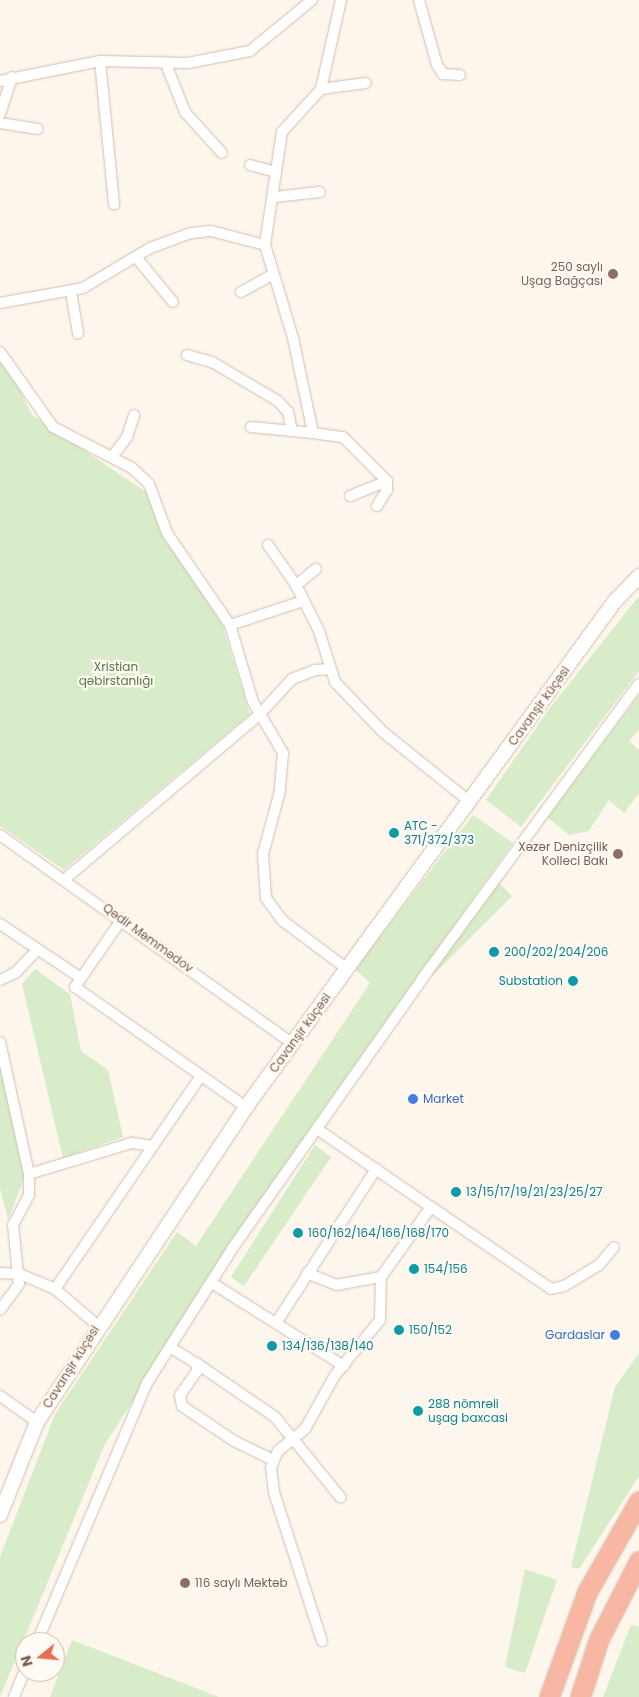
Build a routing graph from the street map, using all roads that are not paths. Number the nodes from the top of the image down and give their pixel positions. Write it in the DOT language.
graph roads {
  1 [pos="312,0"];
  2 [pos="341,0"];
  3 [pos="419,0"];
  4 [pos="100,61"];
  5 [pos="166,64"];
  6 [pos="460,75"];
  7 [pos="12,77"];
  8 [pos="0,81"];
  9 [pos="366,83"];
  10 [pos="321,89"];
  11 [pos="0,114"];
  12 [pos="0,123"];
  13 [pos="38,128"];
  14 [pos="222,153"];
  15 [pos="250,165"];
  16 [pos="276,172"];
  17 [pos="320,192"];
  18 [pos="275,197"];
  19 [pos="114,204"];
  20 [pos="265,245"];
  21 [pos="136,256"];
  22 [pos="272,275"];
  23 [pos="71,292"];
  24 [pos="241,292"];
  25 [pos="173,302"];
  26 [pos="0,303"];
  27 [pos="78,332"];
  28 [pos="0,352"];
  29 [pos="187,355"];
  30 [pos="134,415"];
  31 [pos="250,427"];
  32 [pos="292,431"];
  33 [pos="313,433"];
  34 [pos="112,458"];
  35 [pos="387,481"];
  36 [pos="350,496"];
  37 [pos="377,506"];
  38 [pos="268,545"];
  39 [pos="316,569"];
  40 [pos="639,576"];
  41 [pos="296,585"];
  42 [pos="303,601"];
  43 [pos="230,624"];
  44 [pos="330,670"];
  45 [pos="639,684"];
  46 [pos="260,714"];
  47 [pos="470,802"];
  48 [pos="0,835"];
  49 [pos="65,879"];
  50 [pos="122,919"];
  51 [pos="0,924"];
  52 [pos="38,949"];
  53 [pos="346,968"];
  54 [pos="81,978"];
  55 [pos="0,980"];
  56 [pos="0,1042"];
  57 [pos="293,1044"];
  58 [pos="201,1076"];
  59 [pos="246,1107"];
  60 [pos="317,1129"];
  61 [pos="153,1146"];
  62 [pos="376,1169"];
  63 [pos="29,1174"];
  64 [pos="431,1207"];
  65 [pos="614,1247"];
  66 [pos="0,1273"];
  67 [pos="307,1273"];
  68 [pos="20,1274"];
  69 [pos="381,1277"];
  70 [pos="212,1283"];
  71 [pos="55,1289"];
  72 [pos="0,1310"];
  73 [pos="276,1323"];
  74 [pos="97,1325"];
  75 [pos="170,1347"];
  76 [pos="196,1363"];
  77 [pos="344,1366"];
  78 [pos="0,1396"];
  79 [pos="37,1422"];
  80 [pos="294,1439"];
  81 [pos="274,1460"];
  82 [pos="341,1498"];
  83 [pos="639,1501"];
  84 [pos="0,1515"];
  85 [pos="639,1562"];
  86 [pos="41,1632"];
  87 [pos="322,1641"];
  88 [pos="20,1682"];
  89 [pos="14,1697"];
  90 [pos="549,1697"];
  91 [pos="580,1697"];
  1 -- 5 [label="street"];
  2 -- 10 [label="street"];
  3 -- 6 [label="street"];
  4 -- 5 [label="street"];
  4 -- 7 [label="street"];
  4 -- 19 [label="street"];
  5 -- 14 [label="street"];
  7 -- 8 [label="street"];
  7 -- 11 [label="street"];
  9 -- 10 [label="street"];
  10 -- 16 [label="street"];
  12 -- 13 [label="street"];
  15 -- 16 [label="street"];
  16 -- 18 [label="street"];
  17 -- 18 [label="street"];
  18 -- 20 [label="street"];
  20 -- 21 [label="street"];
  20 -- 22 [label="street"];
  21 -- 23 [label="street"];
  21 -- 25 [label="street"];
  22 -- 24 [label="street"];
  22 -- 33 [label="street"];
  23 -- 26 [label="street"];
  23 -- 27 [label="street"];
  28 -- 34 [label="street"];
  29 -- 32 [label="street"];
  30 -- 34 [label="street"];
  31 -- 32 [label="street"];
  32 -- 33 [label="street"];
  33 -- 35 [label="street"];
  34 -- 43 [label="street"];
  35 -- 36 [label="street"];
  35 -- 37 [label="street"];
  38 -- 41 [label="street"];
  39 -- 41 [label="street"];
  40 -- 47 [label="street, Cavanşir küçəsi"];
  41 -- 42 [label="street"];
  42 -- 43 [label="street"];
  42 -- 44 [label="street"];
  43 -- 46 [label="street"];
  44 -- 46 [label="street"];
  44 -- 47 [label="street"];
  45 -- 60 [label="street"];
  46 -- 49 [label="street"];
  46 -- 53 [label="street"];
  47 -- 53 [label="street, Cavanşir küçəsi"];
  48 -- 49 [label="street, Qədir Məmmədov"];
  49 -- 50 [label="street, Qədir Məmmədov"];
  50 -- 54 [label="street"];
  50 -- 57 [label="street, Qədir Məmmədov"];
  51 -- 52 [label="street"];
  52 -- 54 [label="street"];
  52 -- 55 [label="street"];
  53 -- 57 [label="street, Cavanşir küçəsi"];
  54 -- 58 [label="street"];
  56 -- 63 [label="street"];
  57 -- 59 [label="street, Cavanşir küçəsi"];
  58 -- 59 [label="street"];
  58 -- 61 [label="street"];
  59 -- 74 [label="street, Cavanşir küçəsi"];
  60 -- 62 [label="street"];
  60 -- 70 [label="street"];
  61 -- 63 [label="street"];
  61 -- 71 [label="street"];
  62 -- 64 [label="street"];
  62 -- 67 [label="street"];
  63 -- 68 [label="street"];
  64 -- 65 [label="street"];
  64 -- 69 [label="street"];
  66 -- 68 [label="street"];
  67 -- 69 [label="street"];
  67 -- 73 [label="street"];
  68 -- 71 [label="street"];
  68 -- 72 [label="street"];
  69 -- 77 [label="street"];
  70 -- 73 [label="street"];
  70 -- 75 [label="street"];
  71 -- 74 [label="street"];
  73 -- 77 [label="street"];
  74 -- 79 [label="street, Cavanşir küçəsi"];
  75 -- 76 [label="street"];
  75 -- 86 [label="street"];
  76 -- 80 [label="street"];
  76 -- 81 [label="street"];
  77 -- 80 [label="street"];
  78 -- 79 [label="street"];
  79 -- 84 [label="street, Cavanşir küçəsi"];
  80 -- 81 [label="street"];
  80 -- 82 [label="street"];
  81 -- 87 [label="street"];
  83 -- 90 [label="highway"];
  85 -- 91 [label="highway"];
  88 -- 89 [label="street"];
}
